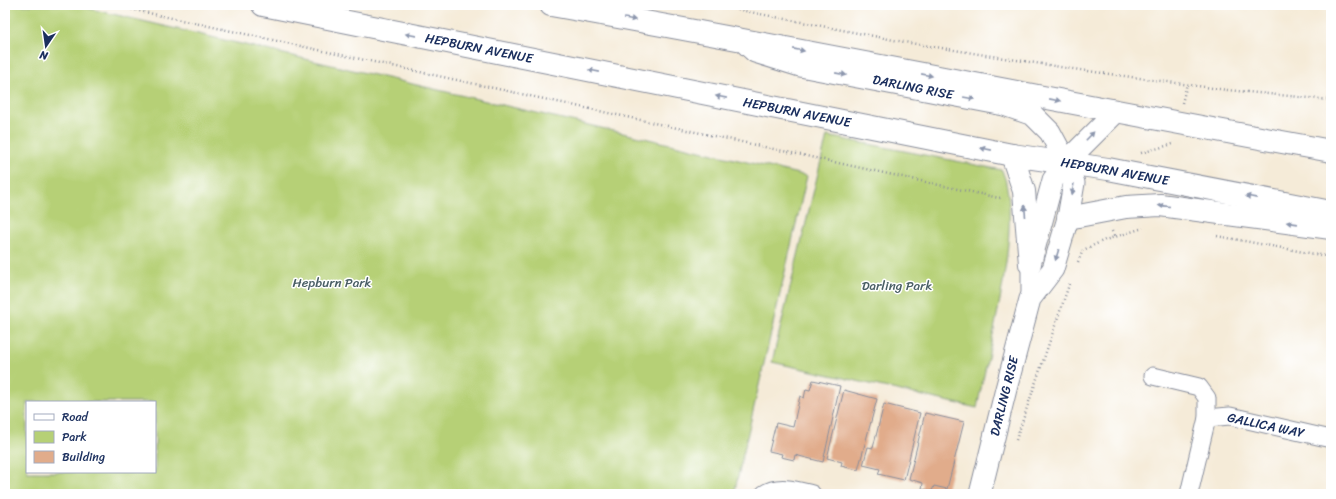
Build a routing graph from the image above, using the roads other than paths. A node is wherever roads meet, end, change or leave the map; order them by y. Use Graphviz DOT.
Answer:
graph roads {
  1 [pos="263,5"];
  2 [pos="550,5"];
  3 [pos="740,38"];
  4 [pos="1116,112"];
  5 [pos="1331,151"];
  6 [pos="1012,155"];
  7 [pos="1066,162"];
  8 [pos="1331,212"];
  9 [pos="1068,218"];
  10 [pos="1331,228"];
  11 [pos="1030,264"];
  12 [pos="1030,299"];
  13 [pos="1153,376"];
  14 [pos="1207,418"];
  15 [pos="1331,439"];
  16 [pos="764,494"];
  17 [pos="812,494"];
  18 [pos="980,494"];
  19 [pos="1189,494"];
  6 -- 1 [label="main road, HEPBURN AVENUE, one-way"];
  2 -- 3 [label="main road, one-way"];
  3 -- 4 [label="main road, one-way"];
  3 -- 7 [label="street, DARLING RISE, one-way"];
  4 -- 5 [label="main road"];
  7 -- 4 [label="street, DARLING RISE, one-way"];
  6 -- 7 [label="main road, HEPBURN AVENUE"];
  11 -- 6 [label="main road, one-way"];
  8 -- 7 [label="main road, HEPBURN AVENUE, one-way"];
  7 -- 9 [label="street, DARLING RISE, one-way"];
  7 -- 11 [label="street, DARLING RISE"];
  10 -- 9 [label="main road, one-way"];
  9 -- 12 [label="street, DARLING RISE, one-way"];
  11 -- 12 [label="street, DARLING RISE"];
  12 -- 18 [label="street, DARLING RISE"];
  13 -- 14 [label="street"];
  14 -- 15 [label="street, GALLICA WAY"];
  14 -- 19 [label="street"];
  16 -- 17 [label="street"];
}
